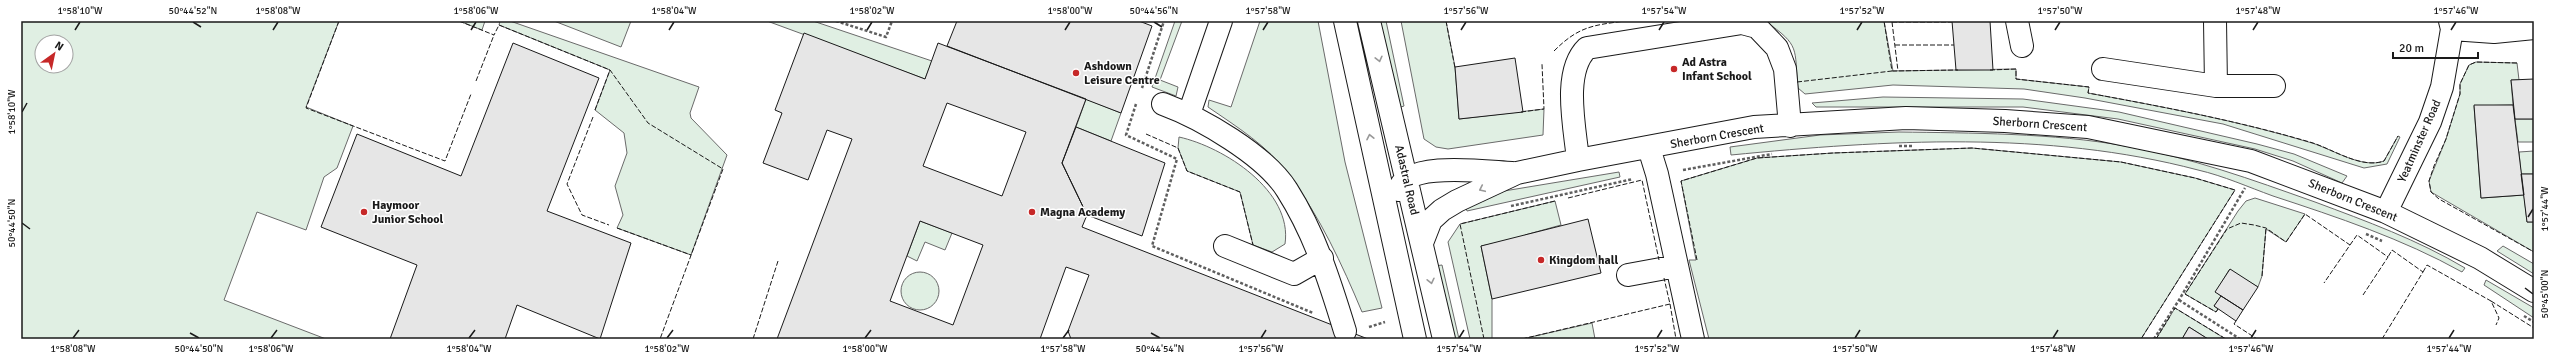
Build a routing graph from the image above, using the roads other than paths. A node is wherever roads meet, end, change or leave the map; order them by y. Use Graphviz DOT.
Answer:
graph roads {
  1 [pos="1221,21"];
  2 [pos="1345,21"];
  3 [pos="1369,21"];
  4 [pos="2017,21"];
  5 [pos="2214,21"];
  6 [pos="1746,23"];
  7 [pos="2451,25"];
  8 [pos="2534,28"];
  9 [pos="2022,46"];
  10 [pos="2103,69"];
  11 [pos="2216,86"];
  12 [pos="2274,86"];
  13 [pos="1163,104"];
  14 [pos="1189,114"];
  15 [pos="1790,126"];
  16 [pos="1648,148"];
  17 [pos="1578,160"];
  18 [pos="1376,168"];
  19 [pos="1517,173"];
  20 [pos="1411,187"];
  21 [pos="1457,201"];
  22 [pos="2386,212"];
  23 [pos="1422,243"];
  24 [pos="1225,246"];
  25 [pos="1322,258"];
  26 [pos="1677,266"];
  27 [pos="1628,275"];
  28 [pos="2534,291"];
  29 [pos="1345,330"];
  30 [pos="1415,339"];
  31 [pos="1429,339"];
  32 [pos="1444,339"];
  33 [pos="1693,339"];
  1 -- 14 [label="street"];
  18 -- 2 [label="street, one-way"];
  3 -- 20 [label="street, Adastral Road, one-way"];
  4 -- 9 [label="street"];
  5 -- 11 [label="street"];
  6 -- 15 [label="street"];
  6 -- 17 [label="street"];
  7 -- 8 [label="street"];
  7 -- 22 [label="street, Yeatminster Road"];
  10 -- 11 [label="street"];
  11 -- 12 [label="street"];
  13 -- 14 [label="street"];
  14 -- 25 [label="street"];
  15 -- 16 [label="street, Sherborn Crescent"];
  15 -- 22 [label="street, Sherborn Crescent"];
  16 -- 17 [label="street, Sherborn Crescent"];
  16 -- 26 [label="street"];
  17 -- 19 [label="street, Sherborn Crescent"];
  18 -- 20 [label="street"];
  18 -- 30 [label="street"];
  19 -- 20 [label="street, Sherborn Crescent"];
  19 -- 21 [label="street, Sherborn Crescent, one-way"];
  20 -- 21 [label="street, Sherborn Crescent"];
  20 -- 23 [label="street, Adastral Road"];
  20 -- 31 [label="street"];
  21 -- 23 [label="street, Sherborn Crescent"];
  22 -- 28 [label="street, Sherborn Crescent"];
  23 -- 32 [label="street, Adastral Road, one-way"];
  24 -- 25 [label="street"];
  25 -- 29 [label="street"];
  26 -- 27 [label="street"];
  26 -- 33 [label="street"];
}
